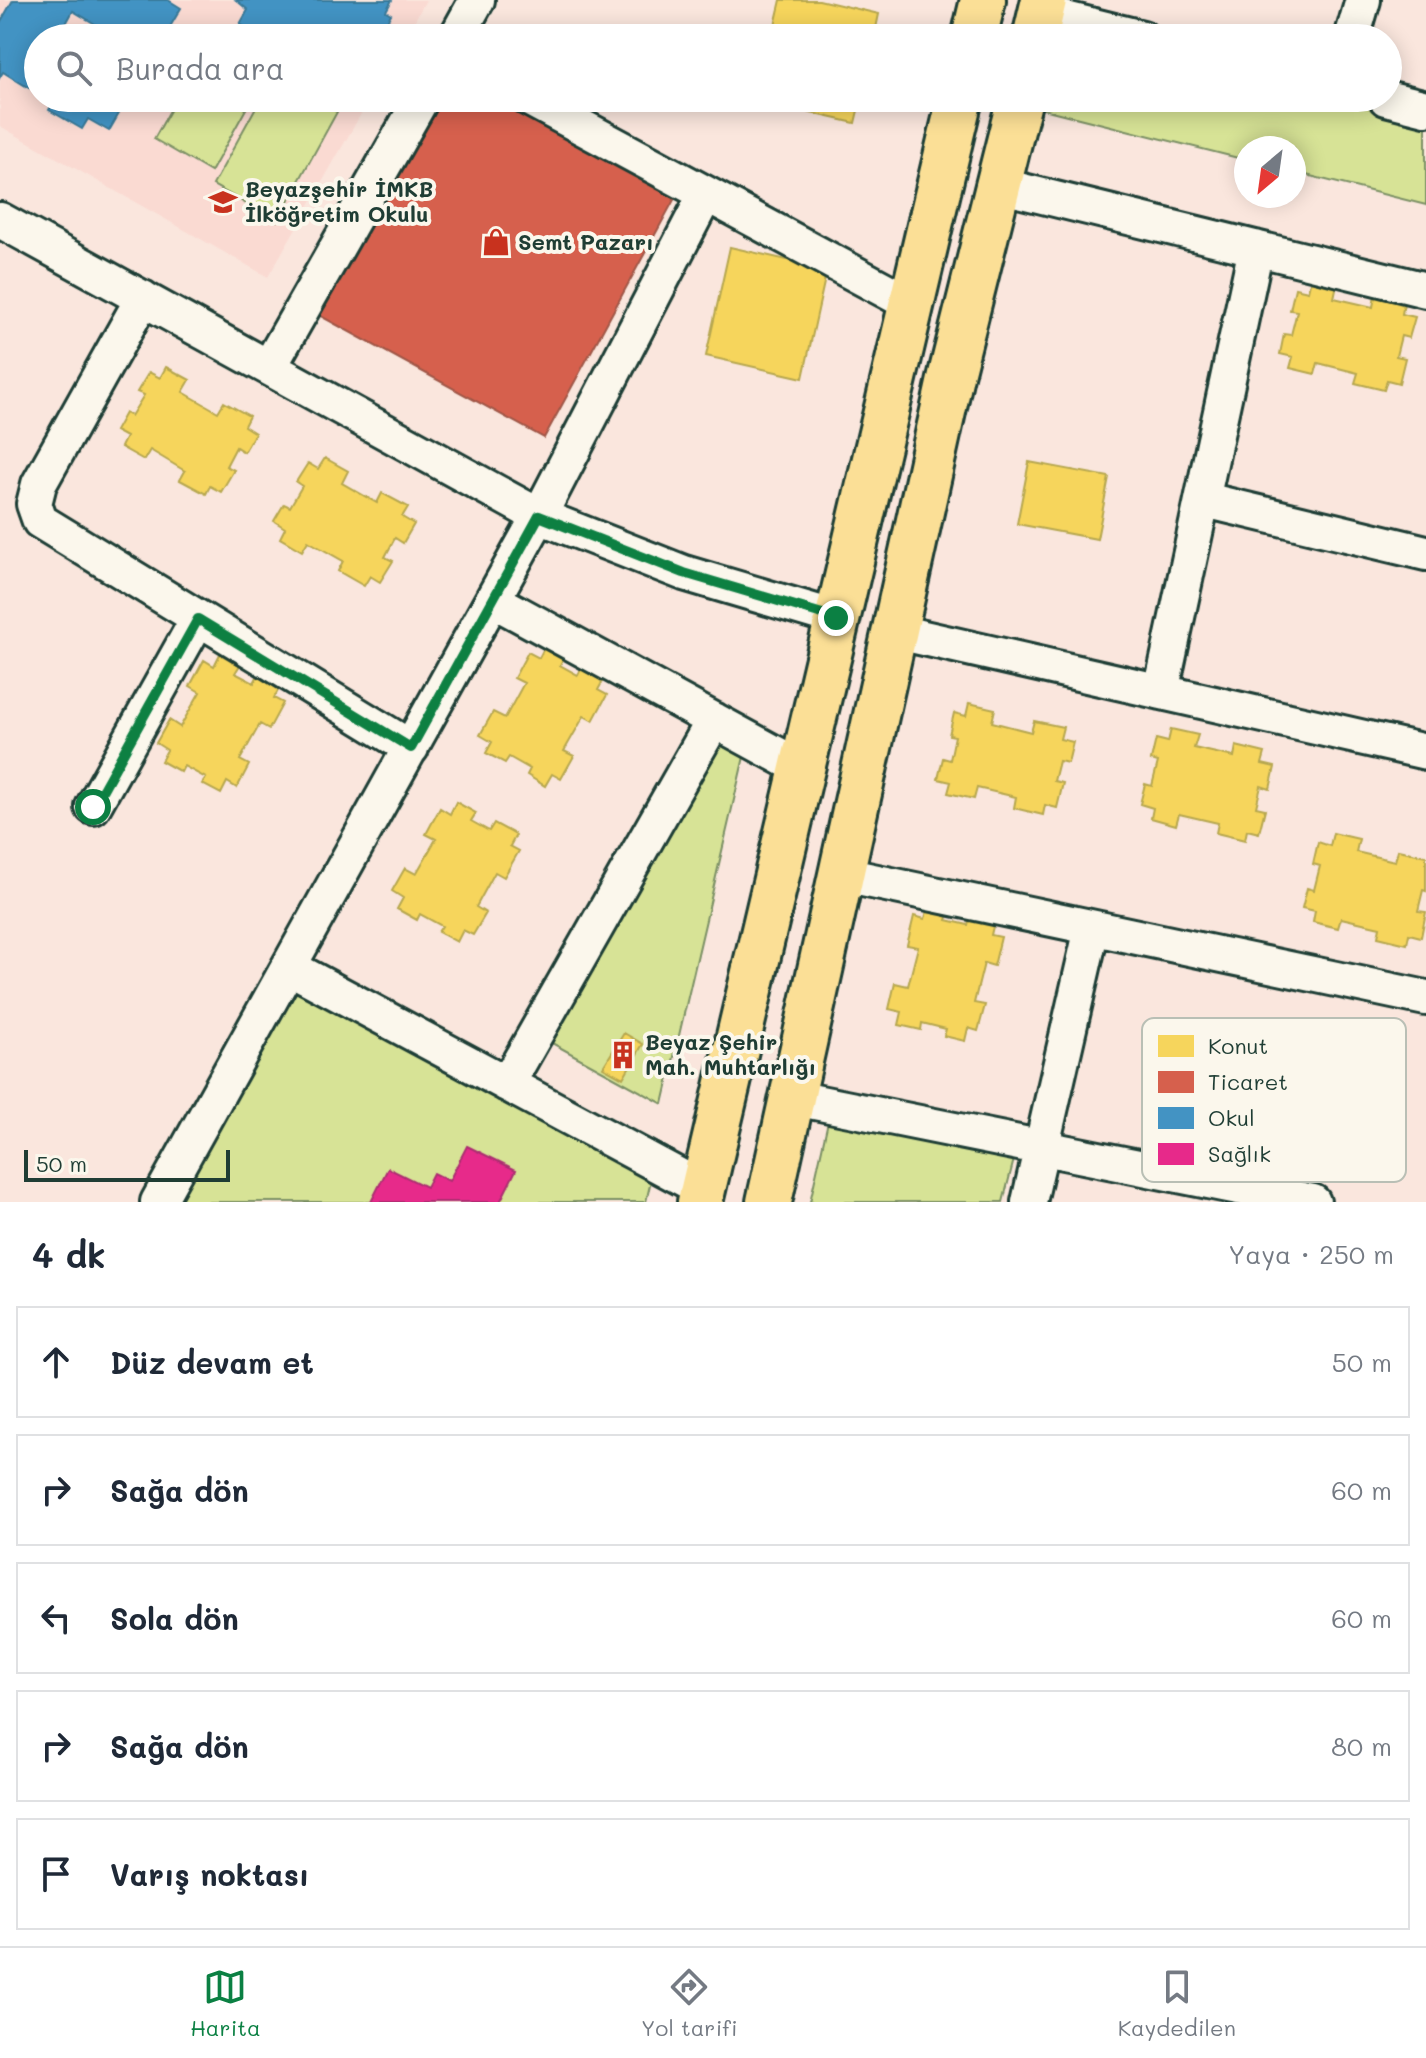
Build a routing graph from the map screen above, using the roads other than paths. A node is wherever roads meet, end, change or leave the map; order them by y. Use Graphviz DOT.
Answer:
graph roads {
  1 [pos="477,0"];
  2 [pos="983,0"];
  3 [pos="1363,0"];
  4 [pos="1040,17"];
  5 [pos="464,24"];
  6 [pos="977,24"];
  7 [pos="1074,24"];
  8 [pos="1356,24"];
  9 [pos="1402,102"];
  10 [pos="1426,108"];
  11 [pos="414,112"];
  12 [pos="554,112"];
  13 [pos="957,112"];
  14 [pos="1016,112"];
  15 [pos="998,185"];
  16 [pos="706,194"];
  17 [pos="0,220"];
  18 [pos="1256,248"];
  19 [pos="1426,290"];
  20 [pos="143,298"];
  21 [pos="911,304"];
  22 [pos="269,367"];
  23 [pos="1205,500"];
  24 [pos="539,516"];
  25 [pos="1426,553"];
  26 [pos="493,600"];
  27 [pos="836,618"];
  28 [pos="198,619"];
  29 [pos="893,631"];
  30 [pos="1161,692"];
  31 [pos="714,720"];
  32 [pos="411,748"];
  33 [pos="1426,752"];
  34 [pos="800,767"];
  35 [pos="93,807"];
  36 [pos="839,874"];
  37 [pos="1092,928"];
  38 [pos="289,967"];
  39 [pos="1426,998"];
  40 [pos="507,1084"];
  41 [pos="790,1097"];
  42 [pos="1042,1148"];
  43 [pos="1142,1168"];
  44 [pos="1213,1182"];
  45 [pos="701,1195"];
  46 [pos="158,1202"];
  47 [pos="769,1202"];
  48 [pos="1029,1202"];
  49 [pos="1313,1202"];
  1 -- 5 [label="street"];
  2 -- 6 [label="highway"];
  3 -- 8 [label="street"];
  4 -- 7 [label="street"];
  9 -- 10 [label="street"];
  11 -- 22 [label="street"];
  12 -- 16 [label="street"];
  13 -- 21 [label="highway"];
  14 -- 15 [label="highway"];
  15 -- 18 [label="street"];
  15 -- 29 [label="highway"];
  16 -- 21 [label="street"];
  16 -- 24 [label="street"];
  17 -- 20 [label="street"];
  18 -- 19 [label="street"];
  18 -- 23 [label="street"];
  20 -- 22 [label="street"];
  20 -- 28 [label="street"];
  21 -- 27 [label="highway"];
  22 -- 24 [label="street"];
  23 -- 25 [label="street"];
  23 -- 30 [label="street"];
  24 -- 26 [label="street"];
  24 -- 27 [label="street"];
  26 -- 31 [label="street"];
  26 -- 32 [label="street"];
  27 -- 34 [label="highway"];
  28 -- 32 [label="street"];
  28 -- 35 [label="street"];
  29 -- 30 [label="street"];
  29 -- 36 [label="highway"];
  30 -- 33 [label="street"];
  31 -- 34 [label="street"];
  31 -- 40 [label="street"];
  32 -- 38 [label="street"];
  34 -- 45 [label="highway"];
  36 -- 37 [label="street"];
  36 -- 41 [label="highway"];
  37 -- 39 [label="street"];
  37 -- 42 [label="street"];
  38 -- 40 [label="street"];
  38 -- 46 [label="street"];
  40 -- 45 [label="street"];
  41 -- 42 [label="street"];
  41 -- 47 [label="highway"];
  42 -- 43 [label="street"];
  42 -- 48 [label="street"];
  44 -- 49 [label="street"];
}
